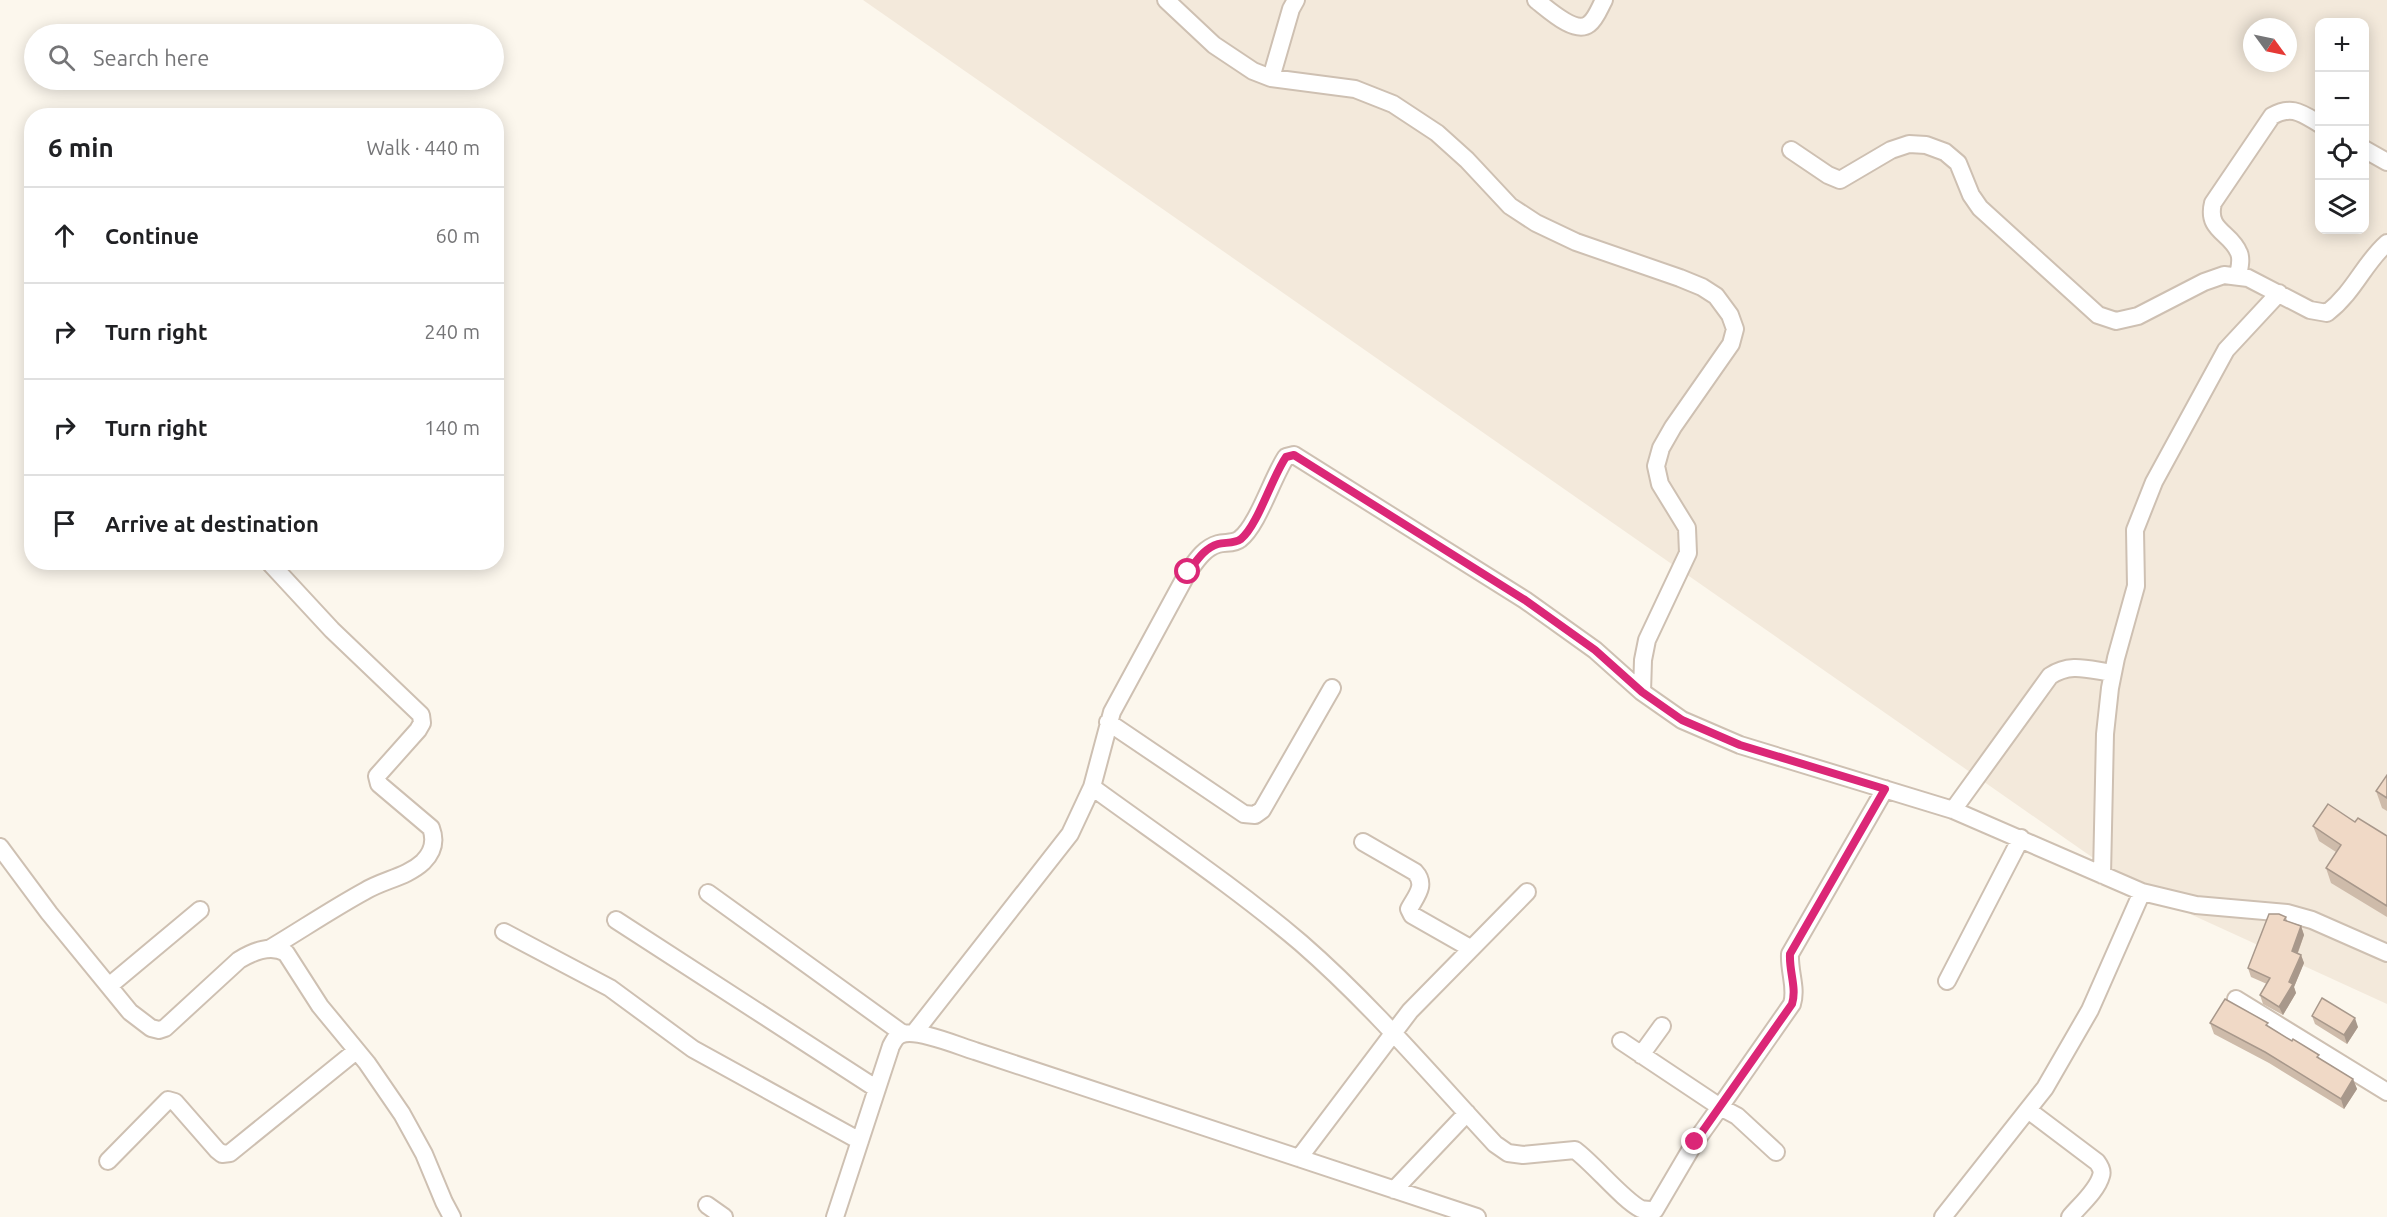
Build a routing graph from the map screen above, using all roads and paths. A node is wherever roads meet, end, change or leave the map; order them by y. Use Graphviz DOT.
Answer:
graph roads {
  1 [pos="1166,0"];
  2 [pos="1296,0"];
  3 [pos="1536,0"];
  4 [pos="1605,0"];
  5 [pos="1271,78"];
  6 [pos="2315,122"];
  7 [pos="1791,150"];
  8 [pos="2369,152"];
  9 [pos="2387,162"];
  10 [pos="2387,243"];
  11 [pos="2238,277"];
  12 [pos="2279,293"];
  13 [pos="276,570"];
  14 [pos="2113,673"];
  15 [pos="1332,688"];
  16 [pos="1642,692"];
  17 [pos="1108,722"];
  18 [pos="1092,787"];
  19 [pos="1885,789"];
  20 [pos="1953,810"];
  21 [pos="2021,838"];
  22 [pos="1363,842"];
  23 [pos="0,847"];
  24 [pos="2102,875"];
  25 [pos="1527,892"];
  26 [pos="2142,892"];
  27 [pos="708,893"];
  28 [pos="200,910"];
  29 [pos="616,920"];
  30 [pos="504,932"];
  31 [pos="1470,948"];
  32 [pos="268,949"];
  33 [pos="2387,953"];
  34 [pos="1947,981"];
  35 [pos="109,986"];
  36 [pos="2236,999"];
  37 [pos="1662,1026"];
  38 [pos="908,1033"];
  39 [pos="1393,1035"];
  40 [pos="1621,1041"];
  41 [pos="356,1051"];
  42 [pos="1641,1055"];
  43 [pos="877,1089"];
  44 [pos="2387,1092"];
  45 [pos="1720,1107"];
  46 [pos="2028,1110"];
  47 [pos="1467,1113"];
  48 [pos="860,1141"];
  49 [pos="1776,1152"];
  50 [pos="1299,1158"];
  51 [pos="108,1161"];
  52 [pos="1394,1190"];
  53 [pos="707,1204"];
  54 [pos="1658,1213"];
  55 [pos="453,1217"];
  56 [pos="724,1217"];
  57 [pos="835,1217"];
  58 [pos="1478,1217"];
  59 [pos="1942,1217"];
  60 [pos="2070,1217"];
  1 -- 5 [label="street"];
  2 -- 5 [label="street"];
  3 -- 4 [label="street"];
  5 -- 16 [label="street"];
  6 -- 11 [label="street"];
  7 -- 11 [label="street"];
  8 -- 9 [label="street"];
  10 -- 12 [label="street"];
  11 -- 12 [label="street"];
  12 -- 14 [label="street"];
  13 -- 32 [label="street"];
  14 -- 20 [label="street"];
  14 -- 24 [label="street"];
  15 -- 17 [label="street"];
  16 -- 17 [label="street"];
  16 -- 19 [label="street"];
  17 -- 18 [label="street"];
  18 -- 38 [label="street"];
  18 -- 39 [label="street"];
  19 -- 20 [label="street"];
  19 -- 45 [label="street"];
  20 -- 21 [label="street"];
  21 -- 24 [label="street"];
  21 -- 34 [label="street"];
  22 -- 31 [label="street"];
  23 -- 35 [label="street"];
  24 -- 26 [label="street"];
  25 -- 31 [label="street"];
  26 -- 33 [label="street"];
  26 -- 46 [label="street"];
  27 -- 38 [label="street"];
  28 -- 35 [label="street"];
  29 -- 43 [label="street"];
  30 -- 48 [label="street"];
  31 -- 39 [label="street"];
  32 -- 35 [label="street"];
  32 -- 41 [label="street"];
  36 -- 44 [label="street"];
  37 -- 42 [label="street"];
  38 -- 43 [label="street"];
  38 -- 50 [label="street"];
  39 -- 47 [label="street"];
  39 -- 50 [label="street"];
  40 -- 42 [label="street"];
  41 -- 51 [label="street"];
  41 -- 55 [label="street"];
  42 -- 45 [label="street"];
  43 -- 48 [label="street"];
  45 -- 49 [label="street"];
  45 -- 54 [label="street"];
  46 -- 59 [label="street"];
  46 -- 60 [label="street"];
  47 -- 52 [label="street"];
  47 -- 54 [label="street"];
  48 -- 57 [label="street"];
  50 -- 52 [label="street"];
  52 -- 58 [label="street"];
  53 -- 56 [label="street"];
}
